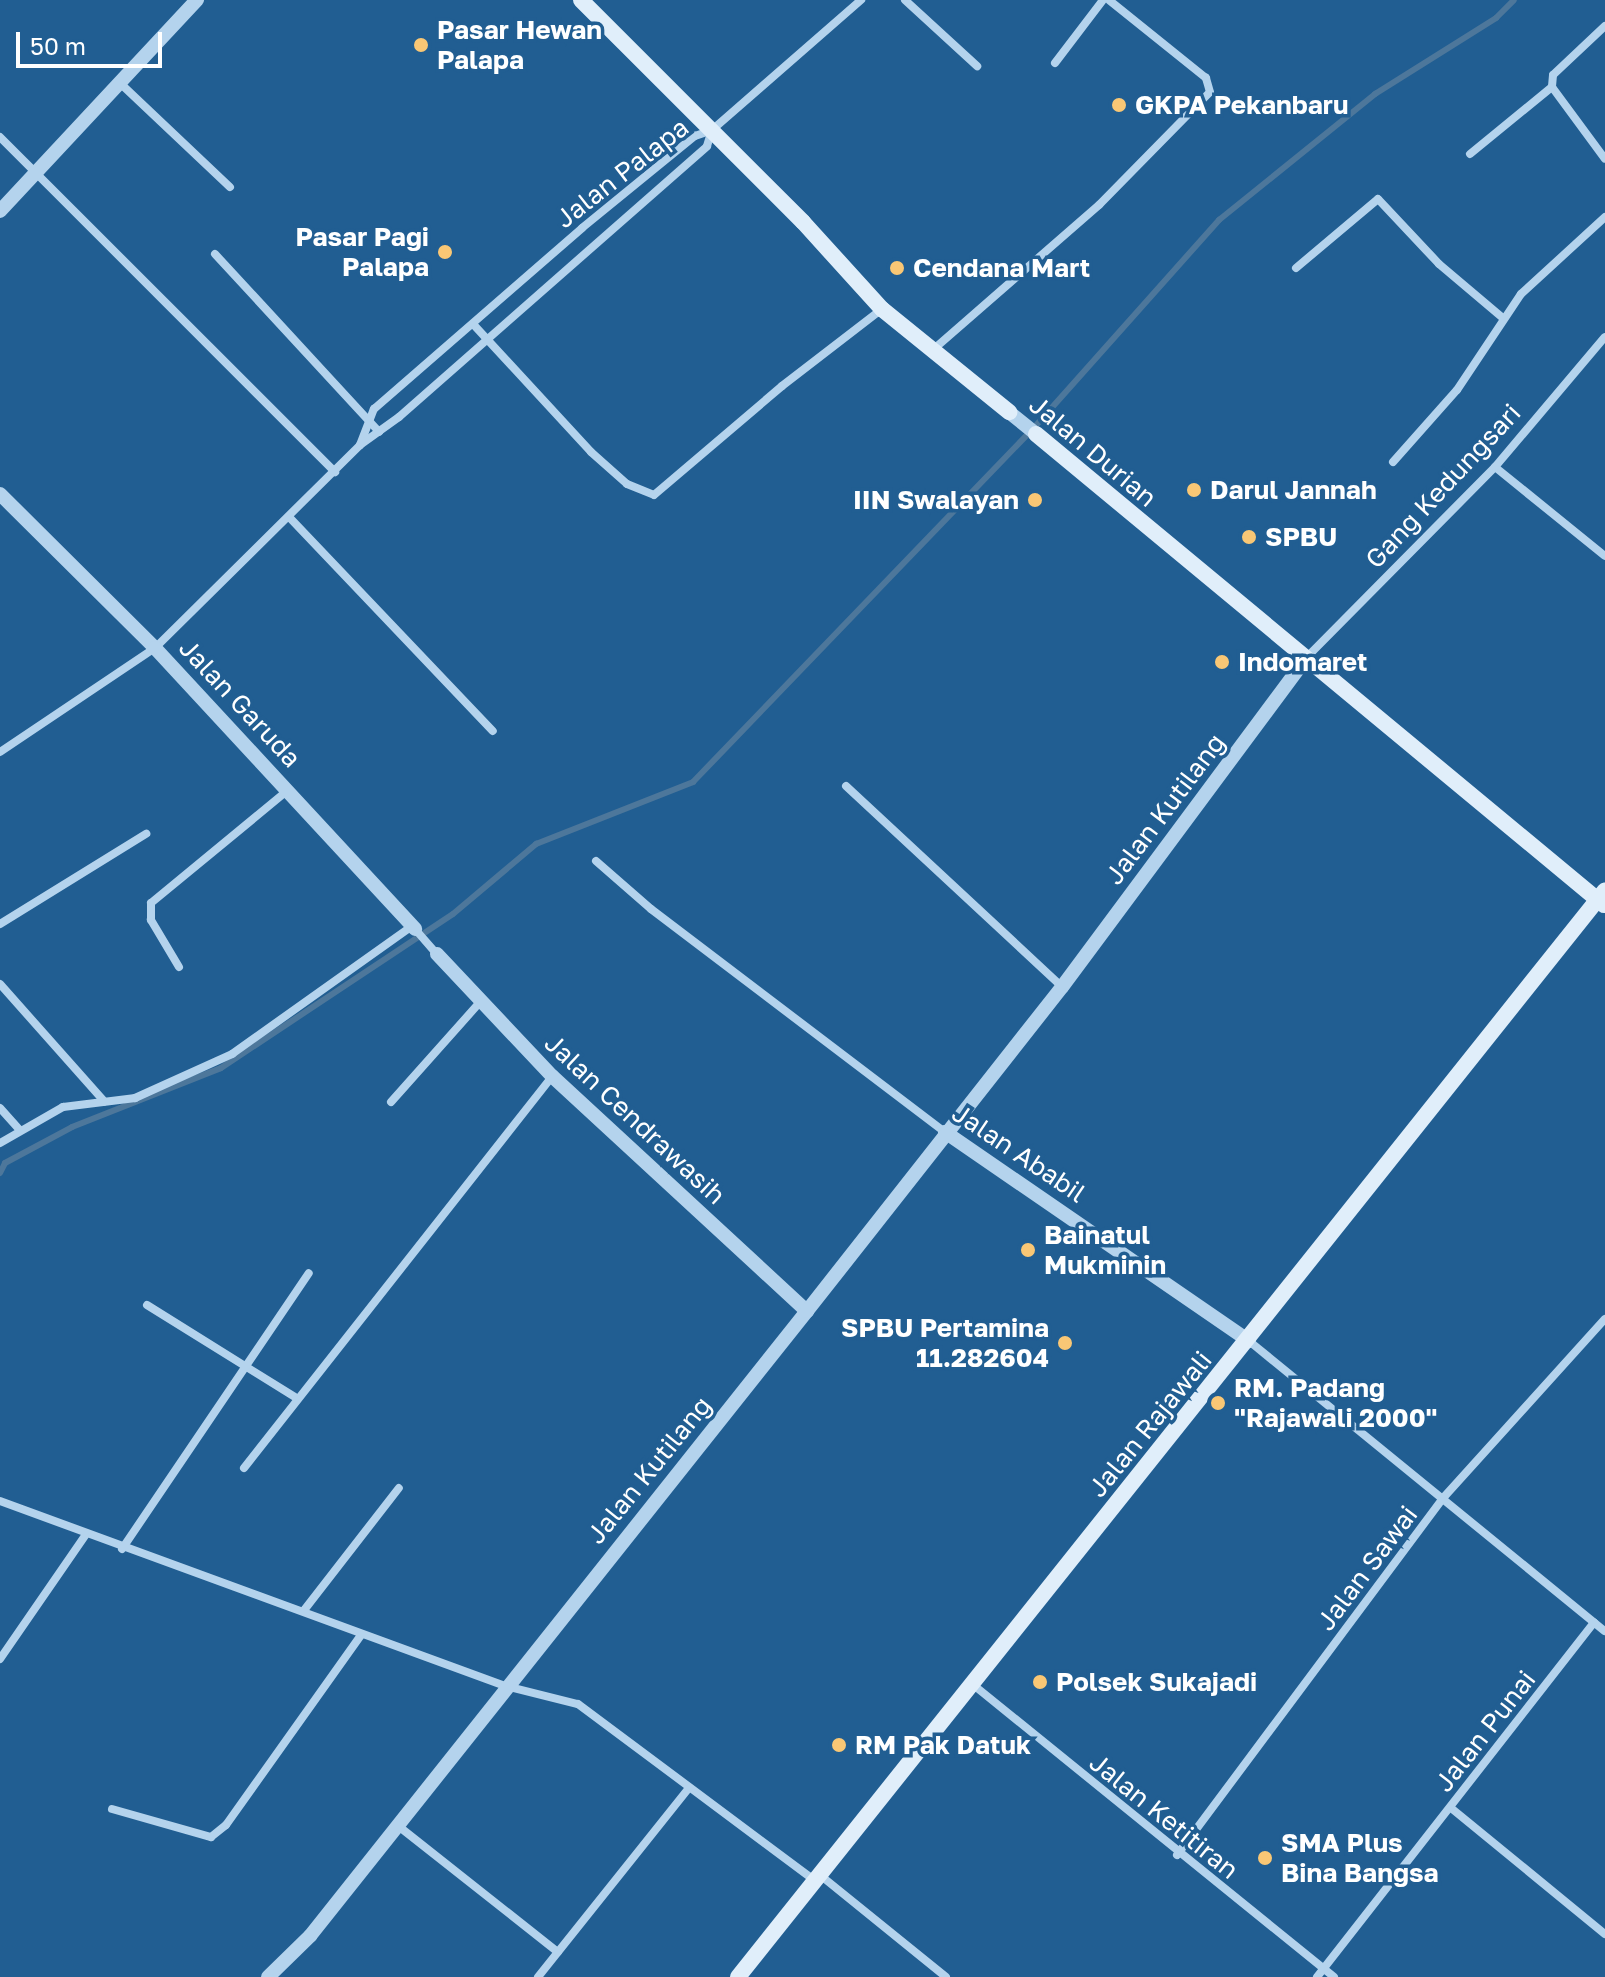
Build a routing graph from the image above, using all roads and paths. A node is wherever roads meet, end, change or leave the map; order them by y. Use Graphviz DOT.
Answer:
graph roads {
  1 [pos="197,0"];
  2 [pos="581,0"];
  3 [pos="861,0"];
  4 [pos="905,0"];
  5 [pos="1103,0"];
  6 [pos="1109,0"];
  7 [pos="1605,26"];
  8 [pos="1055,63"];
  9 [pos="977,66"];
  10 [pos="121,84"];
  11 [pos="1552,87"];
  12 [pos="712,130"];
  13 [pos="0,137"];
  14 [pos="1470,154"];
  15 [pos="1605,159"];
  16 [pos="34,175"];
  17 [pos="230,187"];
  18 [pos="0,211"];
  19 [pos="1605,217"];
  20 [pos="215,254"];
  21 [pos="1296,268"];
  22 [pos="882,309"];
  23 [pos="1503,318"];
  24 [pos="473,324"];
  25 [pos="1605,337"];
  26 [pos="484,339"];
  27 [pos="935,348"];
  28 [pos="1009,412"];
  29 [pos="368,419"];
  30 [pos="379,432"];
  31 [pos="1036,434"];
  32 [pos="360,445"];
  33 [pos="1393,462"];
  34 [pos="1495,467"];
  35 [pos="335,472"];
  36 [pos="0,494"];
  37 [pos="290,518"];
  38 [pos="1605,556"];
  39 [pos="155,648"];
  40 [pos="1306,658"];
  41 [pos="493,731"];
  42 [pos="0,752"];
  43 [pos="846,786"];
  44 [pos="289,789"];
  45 [pos="146,834"];
  46 [pos="596,861"];
  47 [pos="1602,899"];
  48 [pos="0,924"];
  49 [pos="414,927"];
  50 [pos="437,954"];
  51 [pos="179,967"];
  52 [pos="0,984"];
  53 [pos="1062,987"];
  54 [pos="480,1002"];
  55 [pos="552,1076"];
  56 [pos="104,1101"];
  57 [pos="391,1102"];
  58 [pos="0,1108"];
  59 [pos="19,1129"];
  60 [pos="945,1132"];
  61 [pos="0,1143"];
  62 [pos="309,1273"];
  63 [pos="147,1305"];
  64 [pos="807,1311"];
  65 [pos="1605,1319"];
  66 [pos="1249,1341"];
  67 [pos="245,1366"];
  68 [pos="295,1397"];
  69 [pos="244,1468"];
  70 [pos="399,1488"];
  71 [pos="1444,1497"];
  72 [pos="0,1501"];
  73 [pos="85,1536"];
  74 [pos="122,1549"];
  75 [pos="305,1609"];
  76 [pos="1594,1622"];
  77 [pos="1605,1631"];
  78 [pos="361,1635"];
  79 [pos="0,1659"];
  80 [pos="971,1683"];
  81 [pos="505,1686"];
  82 [pos="689,1788"];
  83 [pos="1451,1808"];
  84 [pos="112,1809"];
  85 [pos="396,1825"];
  86 [pos="1177,1855"];
  87 [pos="817,1877"];
  88 [pos="1605,1934"];
  89 [pos="558,1952"];
  90 [pos="1323,1969"];
  91 [pos="268,1977"];
  92 [pos="538,1977"];
  93 [pos="738,1977"];
  94 [pos="946,1977"];
  95 [pos="1317,1977"];
  96 [pos="1334,1977"];
  1 -- 10 [label="street"];
  2 -- 12 [label="main road, Jalan Durian"];
  3 -- 12 [label="street"];
  4 -- 9 [label="street"];
  5 -- 8 [label="street"];
  6 -- 27 [label="street"];
  7 -- 11 [label="street"];
  10 -- 16 [label="street"];
  10 -- 17 [label="street"];
  11 -- 14 [label="street"];
  11 -- 15 [label="street"];
  12 -- 22 [label="main road, Jalan Durian"];
  12 -- 24 [label="street, Jalan Palapa"];
  12 -- 26 [label="street, Jalan Palapa"];
  13 -- 16 [label="street"];
  16 -- 18 [label="street"];
  16 -- 35 [label="street"];
  19 -- 23 [label="street"];
  20 -- 29 [label="street"];
  21 -- 23 [label="street"];
  22 -- 26 [label="street"];
  22 -- 27 [label="main road, Jalan Durian"];
  23 -- 33 [label="street"];
  24 -- 26 [label="street"];
  24 -- 29 [label="street, Jalan Palapa"];
  25 -- 34 [label="street, Gang Kedungsari"];
  26 -- 30 [label="street, Jalan Palapa"];
  27 -- 28 [label="main road, Jalan Durian"];
  28 -- 31 [label="street, Jalan Durian"];
  29 -- 30 [label="street"];
  29 -- 32 [label="street, Jalan Palapa"];
  30 -- 32 [label="street, Jalan Palapa"];
  31 -- 40 [label="main road, Jalan Durian"];
  32 -- 35 [label="street, Jalan Palapa"];
  34 -- 38 [label="street"];
  34 -- 40 [label="street, Gang Kedungsari"];
  35 -- 37 [label="street, Jalan Palapa"];
  36 -- 39 [label="street, Jalan Garuda"];
  37 -- 39 [label="street, Jalan Palapa"];
  37 -- 41 [label="street"];
  39 -- 42 [label="street, Jalan Palapa"];
  39 -- 44 [label="street, Jalan Garuda"];
  40 -- 47 [label="main road, Jalan Durian"];
  40 -- 53 [label="street, Jalan Kutilang"];
  43 -- 53 [label="street"];
  44 -- 49 [label="street, Jalan Garuda"];
  44 -- 51 [label="street"];
  45 -- 48 [label="street"];
  46 -- 60 [label="street, Jalan Ababil"];
  47 -- 66 [label="main road, Jalan Rajawali"];
  49 -- 50 [label="street, Jalan Garuda"];
  49 -- 56 [label="street"];
  50 -- 54 [label="street, Jalan Cendrawasih"];
  52 -- 56 [label="street"];
  53 -- 60 [label="street, Jalan Kutilang"];
  54 -- 55 [label="street, Jalan Cendrawasih"];
  54 -- 57 [label="street"];
  55 -- 64 [label="street, Jalan Cendrawasih"];
  55 -- 68 [label="street"];
  56 -- 59 [label="street"];
  58 -- 59 [label="street"];
  59 -- 61 [label="street"];
  60 -- 64 [label="street, Jalan Kutilang"];
  60 -- 66 [label="street, Jalan Ababil"];
  62 -- 67 [label="street"];
  63 -- 67 [label="street"];
  64 -- 81 [label="street, Jalan Kutilang"];
  65 -- 71 [label="street, Jalan Sawai"];
  66 -- 71 [label="street, Jalan Ababil"];
  66 -- 80 [label="main road, Jalan Rajawali"];
  67 -- 68 [label="street"];
  67 -- 74 [label="street"];
  68 -- 69 [label="street"];
  70 -- 75 [label="street"];
  71 -- 76 [label="street, Jalan Ababil"];
  71 -- 86 [label="street, Jalan Sawai"];
  72 -- 73 [label="street"];
  73 -- 74 [label="street"];
  73 -- 79 [label="street"];
  74 -- 75 [label="street"];
  75 -- 78 [label="street"];
  76 -- 77 [label="street, Jalan Ababil"];
  76 -- 83 [label="street, Jalan Punai"];
  78 -- 81 [label="street"];
  78 -- 84 [label="street"];
  80 -- 86 [label="street, Jalan Ketitiran"];
  80 -- 87 [label="main road, Jalan Rajawali"];
  81 -- 82 [label="street"];
  81 -- 85 [label="street, Jalan Kutilang"];
  82 -- 87 [label="street"];
  82 -- 89 [label="street"];
  83 -- 88 [label="street"];
  83 -- 90 [label="street, Jalan Punai"];
  85 -- 89 [label="street"];
  85 -- 91 [label="street, Jalan Kutilang"];
  86 -- 90 [label="street, Jalan Ketitiran"];
  87 -- 93 [label="main road, Jalan Rajawali"];
  87 -- 94 [label="street"];
  89 -- 92 [label="street"];
  90 -- 95 [label="street, Jalan Punai"];
  90 -- 96 [label="street, Jalan Ketitiran"];
}
